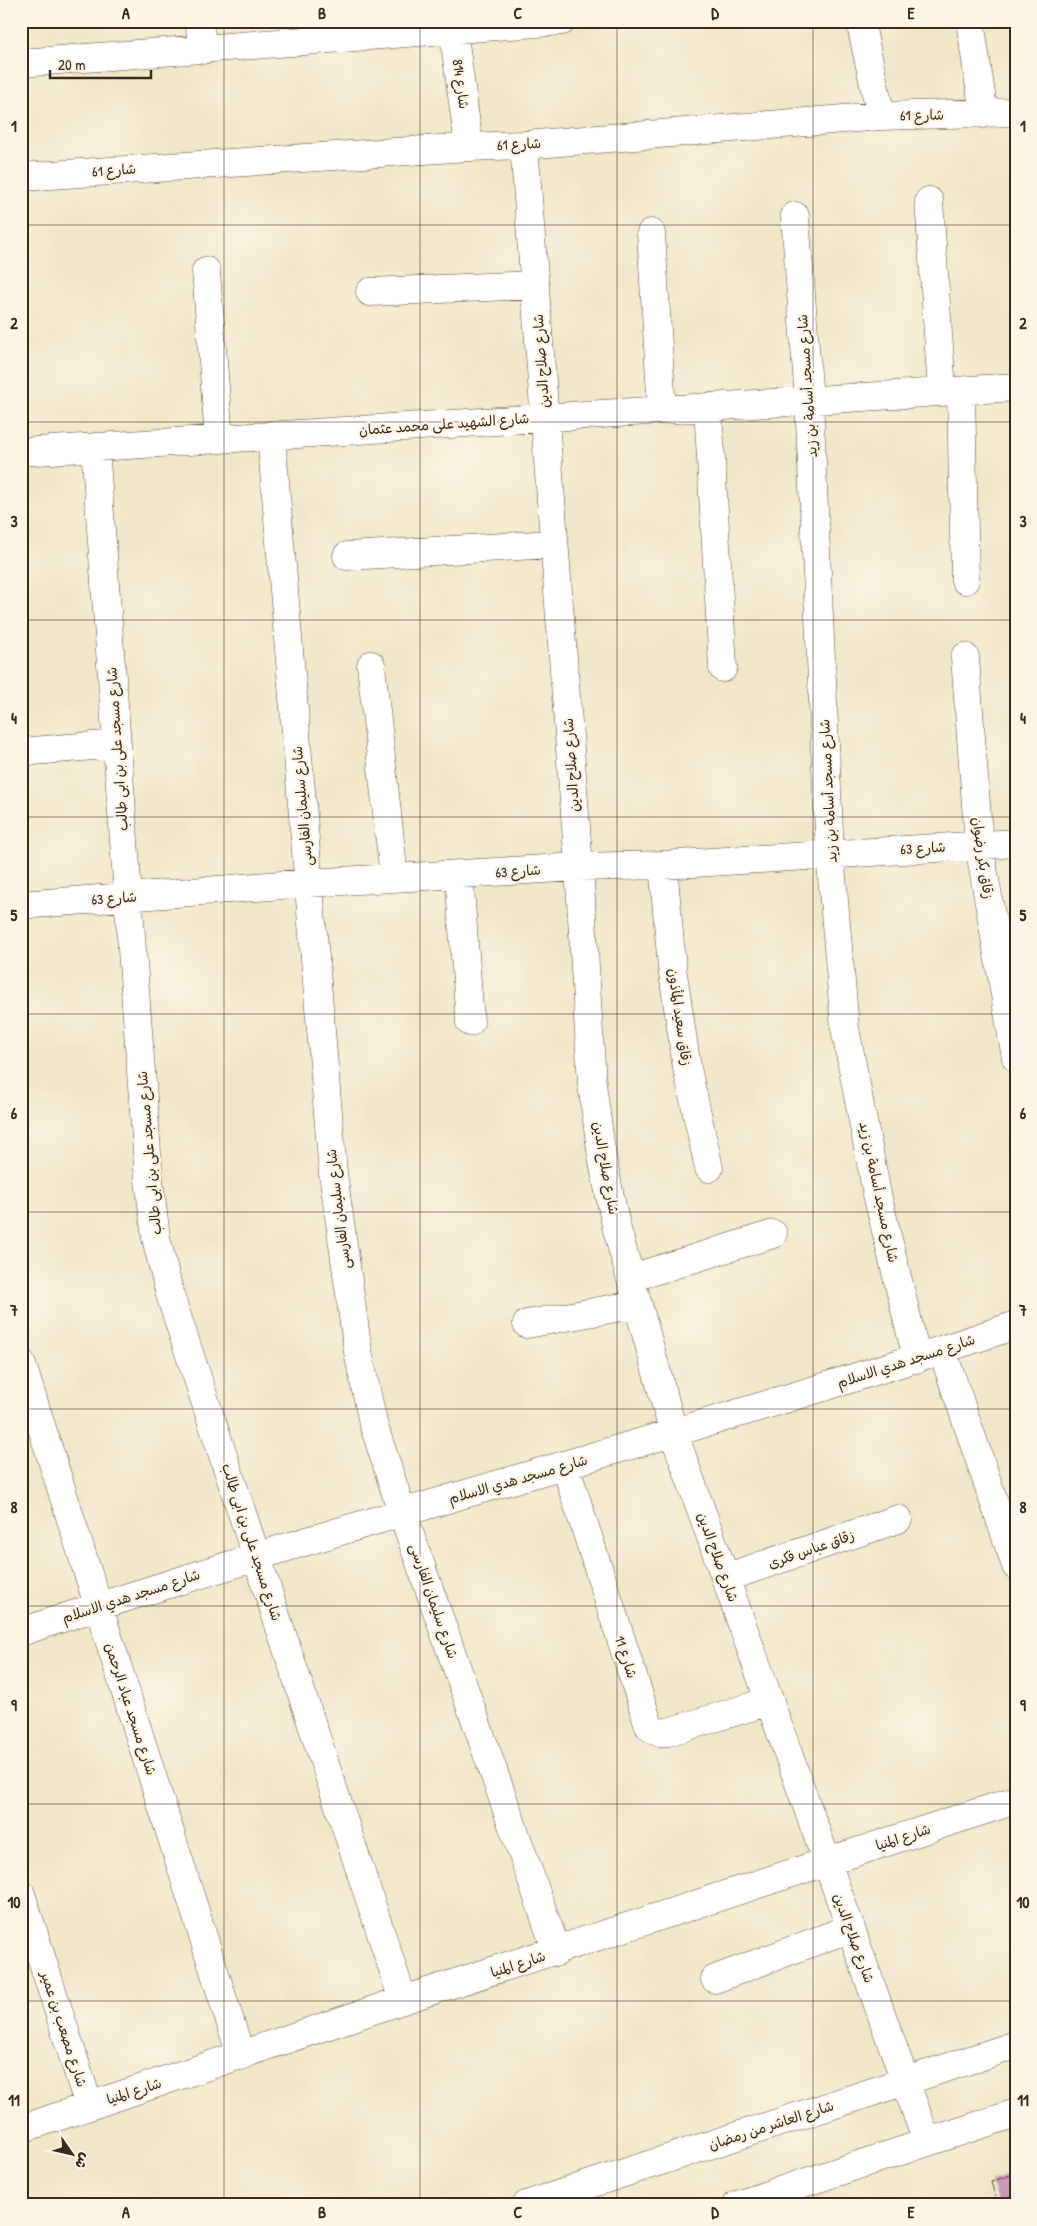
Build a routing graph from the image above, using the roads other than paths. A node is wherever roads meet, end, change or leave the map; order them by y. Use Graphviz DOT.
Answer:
graph roads {
  1 [pos="199,21"];
  2 [pos="562,21"];
  3 [pos="860,21"];
  4 [pos="970,21"];
  5 [pos="453,26"];
  6 [pos="203,50"];
  7 [pos="21,63"];
  8 [pos="1016,112"];
  9 [pos="984,114"];
  10 [pos="881,116"];
  11 [pos="524,145"];
  12 [pos="469,146"];
  13 [pos="21,177"];
  14 [pos="929,201"];
  15 [pos="795,216"];
  16 [pos="651,233"];
  17 [pos="206,271"];
  18 [pos="535,285"];
  19 [pos="370,292"];
  20 [pos="1016,387"];
  21 [pos="952,392"];
  22 [pos="809,400"];
  23 [pos="708,407"];
  24 [pos="662,410"];
  25 [pos="545,418"];
  26 [pos="271,435"];
  27 [pos="219,439"];
  28 [pos="95,448"];
  29 [pos="21,452"];
  30 [pos="554,544"];
  31 [pos="347,556"];
  32 [pos="964,580"];
  33 [pos="965,657"];
  34 [pos="372,665"];
  35 [pos="723,668"];
  36 [pos="116,744"];
  37 [pos="21,752"];
  38 [pos="1016,842"];
  39 [pos="979,845"];
  40 [pos="830,854"];
  41 [pos="663,865"];
  42 [pos="579,868"];
  43 [pos="459,875"];
  44 [pos="394,878"];
  45 [pos="308,883"];
  46 [pos="128,897"];
  47 [pos="21,905"];
  48 [pos="470,1022"];
  49 [pos="1016,1058"];
  50 [pos="709,1168"];
  51 [pos="773,1234"];
  52 [pos="630,1278"];
  53 [pos="638,1304"];
  54 [pos="527,1324"];
  55 [pos="1016,1325"];
  56 [pos="930,1354"];
  57 [pos="21,1362"];
  58 [pos="674,1434"];
  59 [pos="565,1465"];
  60 [pos="402,1512"];
  61 [pos="898,1519"];
  62 [pos="256,1557"];
  63 [pos="1016,1566"];
  64 [pos="725,1578"];
  65 [pos="98,1606"];
  66 [pos="21,1632"];
  67 [pos="770,1701"];
  68 [pos="1016,1800"];
  69 [pos="827,1862"];
  70 [pos="21,1894"];
  71 [pos="851,1928"];
  72 [pos="557,1952"];
  73 [pos="715,1979"];
  74 [pos="403,2000"];
  75 [pos="1016,2045"];
  76 [pos="240,2056"];
  77 [pos="906,2082"];
  78 [pos="89,2106"];
  79 [pos="1016,2113"];
  80 [pos="21,2129"];
  81 [pos="927,2142"];
  82 [pos="526,2205"];
  83 [pos="737,2205"];
  1 -- 6 [label="street"];
  2 -- 5 [label="street"];
  3 -- 10 [label="street"];
  4 -- 9 [label="street"];
  5 -- 6 [label="street"];
  5 -- 12 [label="street, شارع 814"];
  6 -- 7 [label="street"];
  8 -- 9 [label="street, شارع 61"];
  9 -- 10 [label="street, شارع 61"];
  10 -- 11 [label="street, شارع 61"];
  11 -- 12 [label="street, شارع 61"];
  11 -- 18 [label="street, شارع صلاح الدين"];
  12 -- 13 [label="street, شارع 61"];
  14 -- 21 [label="street"];
  15 -- 22 [label="street, شارع مسجد أسامة بن زيد"];
  16 -- 24 [label="street"];
  17 -- 27 [label="street"];
  18 -- 19 [label="street"];
  18 -- 25 [label="street, شارع صلاح الدين"];
  20 -- 21 [label="street, شارع الشهيد على محمد عثمان"];
  21 -- 22 [label="street, شارع الشهيد على محمد عثمان"];
  21 -- 32 [label="street"];
  22 -- 23 [label="street, شارع الشهيد على محمد عثمان"];
  22 -- 40 [label="street, شارع مسجد أسامة بن زيد"];
  23 -- 24 [label="street, شارع الشهيد على محمد عثمان"];
  23 -- 35 [label="street"];
  24 -- 25 [label="street, شارع الشهيد على محمد عثمان"];
  25 -- 26 [label="street, شارع الشهيد على محمد عثمان"];
  25 -- 30 [label="street, شارع صلاح الدين"];
  26 -- 27 [label="street, شارع الشهيد على محمد عثمان"];
  26 -- 45 [label="street, شارع سليمان الفارسى"];
  27 -- 28 [label="street, شارع الشهيد على محمد عثمان"];
  28 -- 29 [label="street, شارع الشهيد على محمد عثمان"];
  28 -- 36 [label="street, شارع مسجد على بن ابى طالب"];
  30 -- 31 [label="street"];
  30 -- 42 [label="street, شارع صلاح الدين"];
  33 -- 39 [label="street, زقاق بكر رضوان"];
  34 -- 44 [label="street"];
  36 -- 37 [label="street"];
  36 -- 46 [label="street, شارع مسجد على بن ابى طالب"];
  38 -- 39 [label="street, شارع 63"];
  39 -- 40 [label="street, شارع 63"];
  39 -- 49 [label="street, زقاق بكر رضوان"];
  40 -- 41 [label="street, شارع 63"];
  40 -- 56 [label="street, شارع مسجد أسامة بن زيد"];
  41 -- 42 [label="street, شارع 63"];
  41 -- 50 [label="street, زقاق سعيد المأذون"];
  42 -- 43 [label="street, شارع 63"];
  42 -- 52 [label="street, شارع صلاح الدين"];
  43 -- 44 [label="street, شارع 63"];
  43 -- 48 [label="street"];
  44 -- 45 [label="street, شارع 63"];
  45 -- 46 [label="street, شارع 63"];
  45 -- 60 [label="street, شارع سليمان الفارسى"];
  46 -- 47 [label="street, شارع 63"];
  46 -- 62 [label="street, شارع مسجد على بن ابى طالب"];
  51 -- 52 [label="street"];
  52 -- 53 [label="street, شارع صلاح الدين"];
  53 -- 54 [label="street"];
  53 -- 58 [label="street, شارع صلاح الدين"];
  55 -- 56 [label="street, شارع مسجد هدي الاسلام"];
  56 -- 58 [label="street, شارع مسجد هدي الاسلام"];
  56 -- 63 [label="street, شارع مسجد أسامة بن زيد"];
  57 -- 65 [label="street, شارع مسجد عباد الرحمن"];
  58 -- 59 [label="street, شارع مسجد هدي الاسلام"];
  58 -- 64 [label="street, شارع صلاح الدين"];
  59 -- 60 [label="street, شارع مسجد هدي الاسلام"];
  59 -- 67 [label="street, شارع 11"];
  60 -- 62 [label="street, شارع مسجد هدي الاسلام"];
  60 -- 72 [label="street, شارع سليمان الفارسى"];
  61 -- 64 [label="street, زقاق عباس فكرى"];
  62 -- 65 [label="street, شارع مسجد هدي الاسلام"];
  62 -- 74 [label="street, شارع مسجد على بن ابى طالب"];
  64 -- 67 [label="street, شارع صلاح الدين"];
  65 -- 66 [label="street, شارع مسجد هدي الاسلام"];
  65 -- 76 [label="street, شارع مسجد عباد الرحمن"];
  67 -- 69 [label="street, شارع صلاح الدين"];
  68 -- 69 [label="street, شارع المنيا"];
  69 -- 71 [label="street, شارع صلاح الدين"];
  69 -- 72 [label="street, شارع المنيا"];
  70 -- 78 [label="street, شارع مصعب بن عمير"];
  71 -- 73 [label="street"];
  71 -- 77 [label="street, شارع صلاح الدين"];
  72 -- 74 [label="street, شارع المنيا"];
  74 -- 76 [label="street, شارع المنيا"];
  75 -- 77 [label="street, شارع العاشر من رمضان"];
  76 -- 78 [label="street, شارع المنيا"];
  77 -- 81 [label="street, شارع صلاح الدين"];
  77 -- 82 [label="street, شارع العاشر من رمضان"];
  78 -- 80 [label="street, شارع المنيا"];
  79 -- 81 [label="street"];
  81 -- 83 [label="street"];
}
